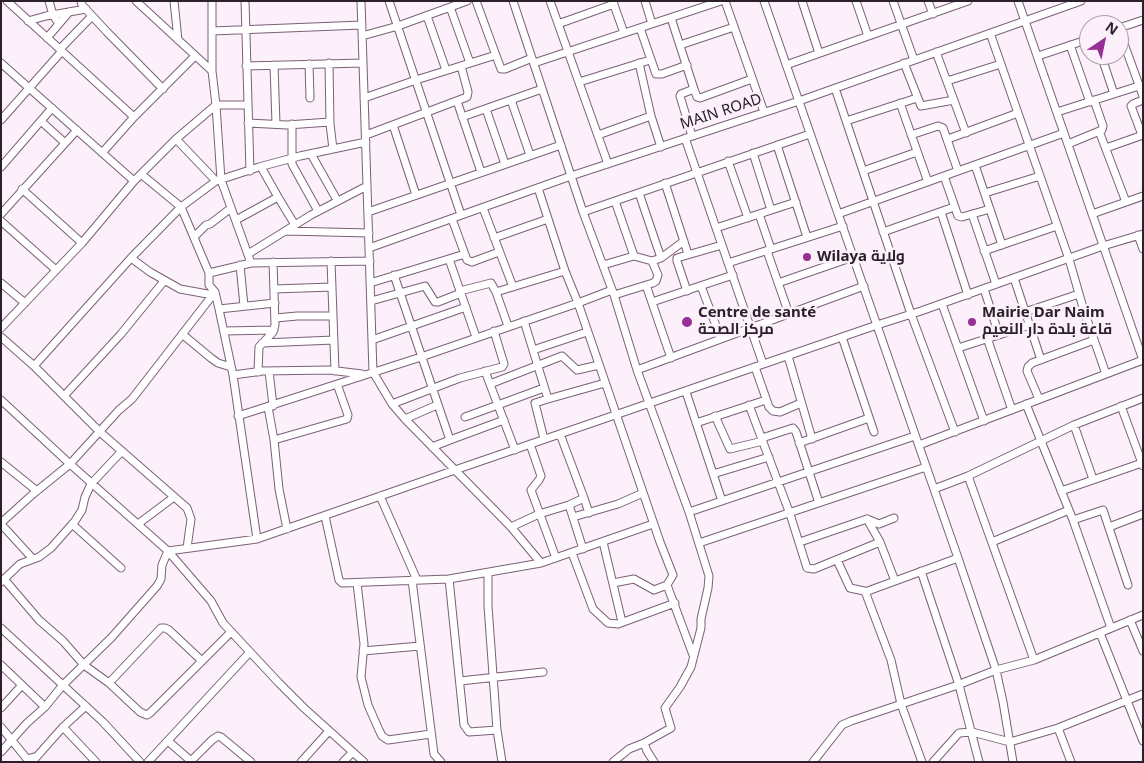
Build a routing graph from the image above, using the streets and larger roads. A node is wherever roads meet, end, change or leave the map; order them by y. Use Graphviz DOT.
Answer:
graph roads {
  1 [pos="8,1"];
  2 [pos="50,1"];
  3 [pos="80,1"];
  4 [pos="136,1"];
  5 [pos="174,1"];
  6 [pos="212,1"];
  7 [pos="245,1"];
  8 [pos="361,1"];
  9 [pos="389,1"];
  10 [pos="467,1"];
  11 [pos="476,1"];
  12 [pos="513,1"];
  13 [pos="550,1"];
  14 [pos="645,1"];
  15 [pos="723,1"];
  16 [pos="764,1"];
  17 [pos="802,1"];
  18 [pos="856,1"];
  19 [pos="894,1"];
  20 [pos="928,1"];
  21 [pos="968,1"];
  22 [pos="1018,1"];
  23 [pos="1081,1"];
  24 [pos="613,3"];
  25 [pos="955,4"];
  26 [pos="450,7"];
  27 [pos="86,9"];
  28 [pos="69,12"];
  29 [pos="933,14"];
  30 [pos="52,15"];
  31 [pos="92,16"];
  32 [pos="426,16"];
  33 [pos="671,18"];
  34 [pos="1025,20"];
  35 [pos="1143,20"];
  36 [pos="28,21"];
  37 [pos="59,24"];
  38 [pos="558,24"];
  39 [pos="652,24"];
  40 [pos="902,24"];
  41 [pos="1129,25"];
  42 [pos="362,26"];
  43 [pos="398,26"];
  44 [pos="734,27"];
  45 [pos="640,28"];
  46 [pos="212,31"];
  47 [pos="246,31"];
  48 [pos="624,33"];
  49 [pos="990,33"];
  50 [pos="362,36"];
  51 [pos="868,36"];
  52 [pos="47,38"];
  53 [pos="178,40"];
  54 [pos="1079,42"];
  55 [pos="680,45"];
  56 [pos="1070,45"];
  57 [pos="61,50"];
  58 [pos="568,51"];
  59 [pos="936,52"];
  60 [pos="819,53"];
  61 [pos="496,54"];
  62 [pos="196,56"];
  63 [pos="1038,56"];
  64 [pos="1129,58"];
  65 [pos="650,60"];
  66 [pos="914,60"];
  67 [pos="533,61"];
  68 [pos="329,63"];
  69 [pos="363,63"];
  70 [pos="470,63"];
  71 [pos="639,63"];
  72 [pos="904,63"];
  73 [pos="309,64"];
  74 [pos="1001,64"];
  75 [pos="4,65"];
  76 [pos="274,65"];
  77 [pos="687,65"];
  78 [pos="786,65"];
  79 [pos="1104,65"];
  80 [pos="246,66"];
  81 [pos="461,66"];
  82 [pos="446,70"];
  83 [pos="212,71"];
  84 [pos="1,74"];
  85 [pos="752,79"];
  86 [pos="416,80"];
  87 [pos="947,81"];
  88 [pos="579,82"];
  89 [pos="1139,86"];
  90 [pos="29,88"];
  91 [pos="542,88"];
  92 [pos="834,88"];
  93 [pos="163,89"];
  94 [pos="694,89"];
  95 [pos="1114,94"];
  96 [pos="1143,96"];
  97 [pos="310,98"];
  98 [pos="364,98"];
  99 [pos="917,98"];
  100 [pos="511,100"];
  101 [pos="954,100"];
  102 [pos="1143,100"];
  103 [pos="457,101"];
  104 [pos="799,101"];
  105 [pos="1092,101"];
  106 [pos="900,103"];
  107 [pos="216,105"];
  108 [pos="247,105"];
  109 [pos="52,108"];
  110 [pos="486,109"];
  111 [pos="426,112"];
  112 [pos="764,112"];
  113 [pos="1057,112"];
  114 [pos="1018,113"];
  115 [pos="651,116"];
  116 [pos="134,117"];
  117 [pos="462,117"];
  118 [pos="1,120"];
  119 [pos="41,121"];
  120 [pos="846,121"];
  121 [pos="330,122"];
  122 [pos="248,124"];
  123 [pos="276,124"];
  124 [pos="292,124"];
  125 [pos="393,125"];
  126 [pos="77,130"];
  127 [pos="1100,132"];
  128 [pos="966,133"];
  129 [pos="1064,133"];
  130 [pos="810,134"];
  131 [pos="598,135"];
  132 [pos="911,135"];
  133 [pos="1142,135"];
  134 [pos="689,137"];
  135 [pos="176,139"];
  136 [pos="366,139"];
  137 [pos="948,139"];
  138 [pos="65,143"];
  139 [pos="1068,144"];
  140 [pos="561,145"];
  141 [pos="777,145"];
  142 [pos="661,146"];
  143 [pos="1029,146"];
  144 [pos="1106,148"];
  145 [pos="333,149"];
  146 [pos="917,152"];
  147 [pos="102,153"];
  148 [pos="753,153"];
  149 [pos="311,154"];
  150 [pos="530,156"];
  151 [pos="292,158"];
  152 [pos="728,161"];
  153 [pos="505,164"];
  154 [pos="608,164"];
  155 [pos="975,165"];
  156 [pos="1,167"];
  157 [pos="261,167"];
  158 [pos="863,170"];
  159 [pos="250,171"];
  160 [pos="958,171"];
  161 [pos="481,172"];
  162 [pos="697,172"];
  163 [pos="141,174"];
  164 [pos="571,176"];
  165 [pos="944,176"];
  166 [pos="1040,176"];
  167 [pos="219,180"];
  168 [pos="134,181"];
  169 [pos="928,182"];
  170 [pos="450,183"];
  171 [pos="664,183"];
  172 [pos="367,186"];
  173 [pos="538,188"];
  174 [pos="22,189"];
  175 [pos="639,193"];
  176 [pos="985,193"];
  177 [pos="416,195"];
  178 [pos="1143,196"];
  179 [pos="278,197"];
  180 [pos="337,200"];
  181 [pos="615,201"];
  182 [pos="796,202"];
  183 [pos="873,202"];
  184 [pos="1126,202"];
  185 [pos="181,207"];
  186 [pos="954,207"];
  187 [pos="231,208"];
  188 [pos="483,208"];
  189 [pos="990,209"];
  190 [pos="318,210"];
  191 [pos="771,210"];
  192 [pos="368,212"];
  193 [pos="583,212"];
  194 [pos="941,212"];
  195 [pos="1,214"];
  196 [pos="760,214"];
  197 [pos="838,214"];
  198 [pos="972,214"];
  199 [pos="1092,214"];
  200 [pos="461,215"];
  201 [pos="748,218"];
  202 [pos="452,219"];
  203 [pos="548,219"];
  204 [pos="236,220"];
  205 [pos="1,221"];
  206 [pos="295,225"];
  207 [pos="842,226"];
  208 [pos="1057,226"];
  209 [pos="716,228"];
  210 [pos="286,231"];
  211 [pos="883,232"];
  212 [pos="369,233"];
  213 [pos="1140,234"];
  214 [pos="194,237"];
  215 [pos="807,237"];
  216 [pos="494,238"];
  217 [pos="684,241"];
  218 [pos="82,243"];
  219 [pos="722,245"];
  220 [pos="1002,245"];
  221 [pos="1103,246"];
  222 [pos="369,248"];
  223 [pos="1143,249"];
  224 [pos="769,250"];
  225 [pos="984,251"];
  226 [pos="499,252"];
  227 [pos="248,254"];
  228 [pos="465,254"];
  229 [pos="688,254"];
  230 [pos="634,256"];
  231 [pos="853,257"];
  232 [pos="131,258"];
  233 [pos="661,258"];
  234 [pos="449,259"];
  235 [pos="1069,259"];
  236 [pos="332,261"];
  237 [pos="370,261"];
  238 [pos="652,261"];
  239 [pos="273,262"];
  240 [pos="251,263"];
  241 [pos="728,263"];
  242 [pos="240,265"];
  243 [pos="603,265"];
  244 [pos="56,270"];
  245 [pos="564,271"];
  246 [pos="209,273"];
  247 [pos="394,275"];
  248 [pos="733,275"];
  249 [pos="1014,278"];
  250 [pos="164,281"];
  251 [pos="1,283"];
  252 [pos="370,283"];
  253 [pos="778,283"];
  254 [pos="996,284"];
  255 [pos="646,285"];
  256 [pos="702,286"];
  257 [pos="864,286"];
  258 [pos="512,287"];
  259 [pos="332,288"];
  260 [pos="274,289"];
  261 [pos="984,289"];
  262 [pos="461,292"];
  263 [pos="496,292"];
  264 [pos="687,292"];
  265 [pos="613,293"];
  266 [pos="214,294"];
  267 [pos="399,294"];
  268 [pos="1079,294"];
  269 [pos="968,295"];
  270 [pos="371,301"];
  271 [pos="652,302"];
  272 [pos="24,303"];
  273 [pos="275,303"];
  274 [pos="578,303"];
  275 [pos="942,304"];
  276 [pos="244,306"];
  277 [pos="466,307"];
  278 [pos="220,308"];
  279 [pos="1025,312"];
  280 [pos="788,314"];
  281 [pos="911,314"];
  282 [pos="333,316"];
  283 [pos="276,318"];
  284 [pos="524,320"];
  285 [pos="877,325"];
  286 [pos="1030,325"];
  287 [pos="508,326"];
  288 [pos="410,327"];
  289 [pos="1,328"];
  290 [pos="751,328"];
  291 [pos="274,330"];
  292 [pos="224,331"];
  293 [pos="494,331"];
  294 [pos="587,332"];
  295 [pos="182,334"];
  296 [pos="999,335"];
  297 [pos="1,337"];
  298 [pos="476,337"];
  299 [pos="842,337"];
  300 [pos="987,338"];
  301 [pos="721,339"];
  302 [pos="334,340"];
  303 [pos="372,340"];
  304 [pos="1094,340"];
  305 [pos="262,343"];
  306 [pos="958,348"];
  307 [pos="533,350"];
  308 [pos="421,356"];
  309 [pos="788,356"];
  310 [pos="671,358"];
  311 [pos="1042,360"];
  312 [pos="1143,360"];
  313 [pos="763,364"];
  314 [pos="599,365"];
  315 [pos="34,366"];
  316 [pos="538,366"];
  317 [pos="755,367"];
  318 [pos="637,370"];
  319 [pos="232,371"];
  320 [pos="269,371"];
  321 [pos="335,371"];
  322 [pos="485,371"];
  323 [pos="258,372"];
  324 [pos="369,373"];
  325 [pos="1106,374"];
  326 [pos="605,383"];
  327 [pos="337,384"];
  328 [pos="490,384"];
  329 [pos="544,388"];
  330 [pos="432,389"];
  331 [pos="686,392"];
  332 [pos="64,396"];
  333 [pos="1143,398"];
  334 [pos="548,399"];
  335 [pos="1039,399"];
  336 [pos="1,400"];
  337 [pos="766,400"];
  338 [pos="801,403"];
  339 [pos="392,404"];
  340 [pos="649,404"];
  341 [pos="1026,404"];
  342 [pos="437,405"];
  343 [pos="498,405"];
  344 [pos="749,405"];
  345 [pos="270,406"];
  346 [pos="1121,406"];
  347 [pos="1012,410"];
  348 [pos="616,415"];
  349 [pos="238,416"];
  350 [pos="715,416"];
  351 [pos="465,417"];
  352 [pos="869,418"];
  353 [pos="405,420"];
  354 [pos="504,420"];
  355 [pos="984,421"];
  356 [pos="696,423"];
  357 [pos="1074,425"];
  358 [pos="100,432"];
  359 [pos="874,432"];
  360 [pos="955,432"];
  361 [pos="560,434"];
  362 [pos="915,436"];
  363 [pos="544,439"];
  364 [pos="812,439"];
  365 [pos="274,440"];
  366 [pos="450,440"];
  367 [pos="763,440"];
  368 [pos="1042,442"];
  369 [pos="800,443"];
  370 [pos="530,444"];
  371 [pos="919,445"];
  372 [pos="432,447"];
  373 [pos="515,450"];
  374 [pos="122,451"];
  375 [pos="769,457"];
  376 [pos="1,462"];
  377 [pos="70,464"];
  378 [pos="1142,464"];
  379 [pos="926,467"];
  380 [pos="455,470"];
  381 [pos="808,472"];
  382 [pos="713,474"];
  383 [pos="968,476"];
  384 [pos="1093,479"];
  385 [pos="778,482"];
  386 [pos="91,484"];
  387 [pos="934,489"];
  388 [pos="37,491"];
  389 [pos="1061,491"];
  390 [pos="643,493"];
  391 [pos="380,496"];
  392 [pos="174,497"];
  393 [pos="584,498"];
  394 [pos="722,501"];
  395 [pos="819,503"];
  396 [pos="569,505"];
  397 [pos="1068,510"];
  398 [pos="689,512"];
  399 [pos="589,513"];
  400 [pos="539,514"];
  401 [pos="790,514"];
  402 [pos="1143,514"];
  403 [pos="325,516"];
  404 [pos="573,517"];
  405 [pos="894,518"];
  406 [pos="867,519"];
  407 [pos="1073,520"];
  408 [pos="1,524"];
  409 [pos="72,524"];
  410 [pos="138,524"];
  411 [pos="654,524"];
  412 [pos="511,527"];
  413 [pos="1109,527"];
  414 [pos="287,529"];
  415 [pos="257,539"];
  416 [pos="603,542"];
  417 [pos="800,542"];
  418 [pos="880,542"];
  419 [pos="992,542"];
  420 [pos="699,543"];
  421 [pos="188,548"];
  422 [pos="583,549"];
  423 [pos="168,551"];
  424 [pos="572,553"];
  425 [pos="556,558"];
  426 [pos="958,558"];
  427 [pos="33,559"];
  428 [pos="837,560"];
  429 [pos="541,562"];
  430 [pos="121,568"];
  431 [pos="921,571"];
  432 [pos="488,573"];
  433 [pos="449,579"];
  434 [pos="414,580"];
  435 [pos="3,581"];
  436 [pos="895,581"];
  437 [pos="357,583"];
  438 [pos="613,583"];
  439 [pos="667,584"];
  440 [pos="1128,585"];
  441 [pos="865,592"];
  442 [pos="675,603"];
  443 [pos="1143,615"];
  444 [pos="1130,620"];
  445 [pos="622,622"];
  446 [pos="1,628"];
  447 [pos="1111,628"];
  448 [pos="231,632"];
  449 [pos="1100,633"];
  450 [pos="420,646"];
  451 [pos="363,651"];
  452 [pos="1143,651"];
  453 [pos="250,652"];
  454 [pos="694,656"];
  455 [pos="1034,660"];
  456 [pos="202,661"];
  457 [pos="1,665"];
  458 [pos="84,665"];
  459 [pos="996,670"];
  460 [pos="543,672"];
  461 [pos="493,677"];
  462 [pos="460,681"];
  463 [pos="109,683"];
  464 [pos="959,685"];
  465 [pos="22,686"];
  466 [pos="62,686"];
  467 [pos="1143,694"];
  468 [pos="1127,700"];
  469 [pos="901,704"];
  470 [pos="86,706"];
  471 [pos="45,707"];
  472 [pos="1,708"];
  473 [pos="1,727"];
  474 [pos="63,727"];
  475 [pos="1058,728"];
  476 [pos="497,730"];
  477 [pos="329,731"];
  478 [pos="972,732"];
  479 [pos="431,734"];
  480 [pos="12,740"];
  481 [pos="168,741"];
  482 [pos="1143,741"];
  483 [pos="644,742"];
  484 [pos="1010,742"];
  485 [pos="1,752"];
  486 [pos="352,752"];
  487 [pos="34,759"];
  488 [pos="96,762"];
  489 [pos="140,762"];
  490 [pos="148,762"];
  491 [pos="192,762"];
  492 [pos="252,762"];
  493 [pos="301,762"];
  494 [pos="343,762"];
  495 [pos="364,762"];
  496 [pos="441,762"];
  497 [pos="502,762"];
  498 [pos="613,762"];
  499 [pos="654,762"];
  500 [pos="812,762"];
  501 [pos="922,762"];
  502 [pos="933,762"];
  503 [pos="979,762"];
  504 [pos="1013,762"];
  505 [pos="1071,762"];
  1 -- 36 [label="street"];
  2 -- 30 [label="street"];
  3 -- 27 [label="street"];
  4 -- 53 [label="street"];
  5 -- 53 [label="street"];
  6 -- 46 [label="street"];
  7 -- 47 [label="street"];
  8 -- 42 [label="street"];
  9 -- 43 [label="street"];
  10 -- 26 [label="street"];
  11 -- 61 [label="street"];
  12 -- 67 [label="street"];
  13 -- 38 [label="street"];
  14 -- 39 [label="street"];
  15 -- 33 [label="street"];
  15 -- 44 [label="street"];
  16 -- 78 [label="street"];
  17 -- 60 [label="street"];
  18 -- 51 [label="street"];
  19 -- 40 [label="street"];
  20 -- 29 [label="street"];
  21 -- 25 [label="street"];
  22 -- 34 [label="street"];
  23 -- 34 [label="street, MAIN ROAD"];
  24 -- 38 [label="street"];
  24 -- 48 [label="street"];
  25 -- 29 [label="street"];
  26 -- 32 [label="street"];
  26 -- 70 [label="street"];
  27 -- 28 [label="street"];
  27 -- 31 [label="street"];
  28 -- 30 [label="street"];
  28 -- 37 [label="street"];
  29 -- 40 [label="street"];
  30 -- 36 [label="street"];
  30 -- 37 [label="street"];
  31 -- 57 [label="street"];
  31 -- 93 [label="street"];
  32 -- 43 [label="street"];
  32 -- 82 [label="street"];
  33 -- 39 [label="street"];
  33 -- 55 [label="street"];
  34 -- 49 [label="street, MAIN ROAD"];
  34 -- 63 [label="street"];
  35 -- 41 [label="street"];
  36 -- 52 [label="street"];
  37 -- 52 [label="street"];
  38 -- 58 [label="street"];
  39 -- 45 [label="street"];
  40 -- 51 [label="street"];
  40 -- 66 [label="street"];
  42 -- 47 [label="street"];
  42 -- 50 [label="street"];
  43 -- 50 [label="street"];
  43 -- 86 [label="street"];
  44 -- 55 [label="street"];
  44 -- 85 [label="street"];
  45 -- 48 [label="street"];
  45 -- 65 [label="street"];
  46 -- 47 [label="street"];
  46 -- 83 [label="street"];
  47 -- 80 [label="street"];
  48 -- 58 [label="street"];
  49 -- 59 [label="street, MAIN ROAD"];
  49 -- 74 [label="street"];
  50 -- 69 [label="street"];
  51 -- 60 [label="street"];
  52 -- 57 [label="street"];
  53 -- 62 [label="street"];
  54 -- 56 [label="street"];
  55 -- 77 [label="street"];
  56 -- 63 [label="street"];
  56 -- 105 [label="street"];
  57 -- 90 [label="street"];
  57 -- 116 [label="street"];
  58 -- 67 [label="street"];
  58 -- 88 [label="street"];
  59 -- 66 [label="street, MAIN ROAD"];
  59 -- 87 [label="street"];
  60 -- 78 [label="street"];
  61 -- 67 [label="street"];
  61 -- 70 [label="street"];
  62 -- 83 [label="street"];
  62 -- 93 [label="street"];
  63 -- 113 [label="street"];
  64 -- 89 [label="street"];
  65 -- 71 [label="street"];
  65 -- 77 [label="street"];
  66 -- 72 [label="street, MAIN ROAD"];
  67 -- 91 [label="street"];
  68 -- 69 [label="street"];
  68 -- 73 [label="street"];
  68 -- 121 [label="street"];
  69 -- 98 [label="street"];
  70 -- 81 [label="street"];
  71 -- 88 [label="street"];
  71 -- 115 [label="street"];
  72 -- 92 [label="street, MAIN ROAD"];
  72 -- 99 [label="street"];
  73 -- 76 [label="street"];
  73 -- 97 [label="street"];
  74 -- 87 [label="street"];
  74 -- 114 [label="street"];
  75 -- 84 [label="street"];
  75 -- 90 [label="street"];
  76 -- 80 [label="street"];
  76 -- 123 [label="street"];
  77 -- 94 [label="street"];
  78 -- 104 [label="street"];
  79 -- 95 [label="street"];
  80 -- 108 [label="street"];
  81 -- 82 [label="street"];
  81 -- 103 [label="street"];
  82 -- 86 [label="street"];
  83 -- 107 [label="street"];
  85 -- 94 [label="street"];
  85 -- 112 [label="street"];
  86 -- 98 [label="street"];
  86 -- 111 [label="street"];
  87 -- 101 [label="street"];
  88 -- 131 [label="street"];
  89 -- 95 [label="street"];
  89 -- 96 [label="street"];
  90 -- 109 [label="street"];
  90 -- 118 [label="street"];
  91 -- 100 [label="street"];
  91 -- 140 [label="street"];
  92 -- 104 [label="street, MAIN ROAD"];
  92 -- 120 [label="street"];
  93 -- 116 [label="street"];
  94 -- 134 [label="street"];
  95 -- 105 [label="street"];
  98 -- 136 [label="street"];
  99 -- 101 [label="street"];
  99 -- 106 [label="street"];
  100 -- 110 [label="street"];
  100 -- 150 [label="street"];
  101 -- 128 [label="street"];
  102 -- 133 [label="street"];
  103 -- 111 [label="street"];
  103 -- 117 [label="street"];
  104 -- 112 [label="street, MAIN ROAD"];
  104 -- 130 [label="street"];
  105 -- 113 [label="street"];
  105 -- 127 [label="street"];
  106 -- 120 [label="street"];
  106 -- 132 [label="street"];
  107 -- 108 [label="street"];
  107 -- 135 [label="street"];
  107 -- 167 [label="street"];
  108 -- 122 [label="street"];
  109 -- 119 [label="street"];
  109 -- 126 [label="street"];
  110 -- 117 [label="street"];
  110 -- 153 [label="street"];
  111 -- 125 [label="street"];
  111 -- 170 [label="street"];
  112 -- 134 [label="street, MAIN ROAD"];
  113 -- 129 [label="street"];
  114 -- 128 [label="street"];
  114 -- 143 [label="street"];
  115 -- 131 [label="street"];
  115 -- 142 [label="street"];
  116 -- 147 [label="street"];
  117 -- 161 [label="street"];
  119 -- 138 [label="street"];
  119 -- 156 [label="street"];
  120 -- 158 [label="street"];
  121 -- 124 [label="street"];
  121 -- 145 [label="street"];
  122 -- 123 [label="street"];
  122 -- 159 [label="street"];
  123 -- 124 [label="street"];
  124 -- 151 [label="street"];
  125 -- 136 [label="street"];
  125 -- 177 [label="street"];
  126 -- 138 [label="street"];
  126 -- 147 [label="street"];
  127 -- 139 [label="street"];
  127 -- 144 [label="street"];
  128 -- 137 [label="street"];
  129 -- 139 [label="street"];
  129 -- 143 [label="street"];
  130 -- 141 [label="street"];
  130 -- 197 [label="street"];
  131 -- 154 [label="street"];
  132 -- 137 [label="street"];
  132 -- 146 [label="street"];
  133 -- 144 [label="street"];
  134 -- 142 [label="street, MAIN ROAD"];
  134 -- 162 [label="street"];
  135 -- 163 [label="street"];
  135 -- 167 [label="street"];
  136 -- 145 [label="street"];
  136 -- 172 [label="street"];
  137 -- 160 [label="street"];
  138 -- 174 [label="street"];
  139 -- 199 [label="street"];
  140 -- 150 [label="street"];
  140 -- 164 [label="street"];
  141 -- 148 [label="street"];
  141 -- 182 [label="street"];
  142 -- 154 [label="street, MAIN ROAD"];
  143 -- 155 [label="street"];
  143 -- 166 [label="street"];
  144 -- 184 [label="street"];
  145 -- 149 [label="street"];
  146 -- 158 [label="street"];
  146 -- 169 [label="street"];
  147 -- 168 [label="street"];
  148 -- 152 [label="street"];
  148 -- 191 [label="street"];
  149 -- 151 [label="street"];
  149 -- 180 [label="street"];
  150 -- 153 [label="street"];
  151 -- 157 [label="street"];
  151 -- 190 [label="street"];
  152 -- 162 [label="street"];
  152 -- 201 [label="street"];
  153 -- 161 [label="street"];
  154 -- 164 [label="street, MAIN ROAD"];
  155 -- 160 [label="street"];
  155 -- 176 [label="street"];
  157 -- 159 [label="street"];
  157 -- 179 [label="street"];
  158 -- 183 [label="street"];
  159 -- 167 [label="street"];
  160 -- 165 [label="street"];
  161 -- 170 [label="street"];
  162 -- 171 [label="street"];
  162 -- 209 [label="street"];
  163 -- 168 [label="street"];
  163 -- 185 [label="street"];
  164 -- 173 [label="street, MAIN ROAD"];
  164 -- 193 [label="street"];
  165 -- 169 [label="street"];
  165 -- 186 [label="street"];
  166 -- 176 [label="street"];
  166 -- 208 [label="street"];
  167 -- 185 [label="street"];
  167 -- 187 [label="street"];
  168 -- 218 [label="street"];
  169 -- 183 [label="street"];
  170 -- 177 [label="street"];
  170 -- 200 [label="street"];
  171 -- 175 [label="street"];
  171 -- 217 [label="street"];
  172 -- 180 [label="street"];
  172 -- 192 [label="street"];
  173 -- 188 [label="street, MAIN ROAD"];
  173 -- 203 [label="street"];
  174 -- 195 [label="street"];
  174 -- 218 [label="street"];
  175 -- 181 [label="street"];
  175 -- 233 [label="street"];
  176 -- 189 [label="street"];
  177 -- 192 [label="street"];
  178 -- 184 [label="street"];
  179 -- 204 [label="street"];
  179 -- 206 [label="street"];
  180 -- 190 [label="street"];
  181 -- 193 [label="street"];
  181 -- 230 [label="street"];
  182 -- 191 [label="street"];
  182 -- 215 [label="street"];
  183 -- 197 [label="street"];
  183 -- 211 [label="street"];
  184 -- 199 [label="street"];
  185 -- 214 [label="street"];
  185 -- 232 [label="street"];
  186 -- 194 [label="street"];
  186 -- 198 [label="street"];
  187 -- 204 [label="street"];
  187 -- 214 [label="street"];
  188 -- 200 [label="street, MAIN ROAD"];
  188 -- 216 [label="street"];
  189 -- 198 [label="street"];
  189 -- 220 [label="street"];
  190 -- 206 [label="street"];
  191 -- 196 [label="street"];
  192 -- 212 [label="street"];
  193 -- 243 [label="street"];
  194 -- 211 [label="street"];
  194 -- 269 [label="street"];
  196 -- 201 [label="street"];
  196 -- 224 [label="street"];
  197 -- 207 [label="street"];
  198 -- 225 [label="street"];
  199 -- 221 [label="street"];
  200 -- 202 [label="street, MAIN ROAD"];
  201 -- 209 [label="street"];
  202 -- 222 [label="street, MAIN ROAD"];
  202 -- 228 [label="street"];
  203 -- 216 [label="street"];
  203 -- 245 [label="street"];
  204 -- 227 [label="street"];
  205 -- 244 [label="street"];
  206 -- 210 [label="street"];
  207 -- 215 [label="street"];
  207 -- 231 [label="street"];
  208 -- 220 [label="street"];
  208 -- 235 [label="street"];
  209 -- 219 [label="street"];
  210 -- 212 [label="street"];
  210 -- 227 [label="street"];
  211 -- 281 [label="street"];
  212 -- 222 [label="street"];
  213 -- 221 [label="street"];
  213 -- 223 [label="street"];
  214 -- 246 [label="street"];
  215 -- 224 [label="street"];
  216 -- 226 [label="street"];
  217 -- 229 [label="street"];
  217 -- 233 [label="street"];
  218 -- 244 [label="street"];
  219 -- 229 [label="street"];
  219 -- 241 [label="street"];
  220 -- 225 [label="street"];
  221 -- 235 [label="street"];
  221 -- 312 [label="street"];
  222 -- 237 [label="street"];
  224 -- 241 [label="street"];
  224 -- 253 [label="street"];
  225 -- 254 [label="street"];
  226 -- 228 [label="street"];
  226 -- 258 [label="street"];
  227 -- 240 [label="street"];
  228 -- 234 [label="street"];
  229 -- 264 [label="street"];
  230 -- 238 [label="street"];
  230 -- 243 [label="street"];
  231 -- 253 [label="street"];
  231 -- 257 [label="street"];
  232 -- 250 [label="street"];
  232 -- 315 [label="street"];
  233 -- 238 [label="street"];
  234 -- 247 [label="street"];
  234 -- 262 [label="street"];
  235 -- 249 [label="street"];
  235 -- 268 [label="street"];
  236 -- 237 [label="street"];
  236 -- 239 [label="street"];
  236 -- 259 [label="street"];
  237 -- 252 [label="street"];
  238 -- 255 [label="street"];
  239 -- 240 [label="street"];
  239 -- 260 [label="street"];
  240 -- 242 [label="street"];
  241 -- 248 [label="street"];
  242 -- 246 [label="street"];
  242 -- 276 [label="street"];
  243 -- 265 [label="street"];
  244 -- 272 [label="street"];
  245 -- 258 [label="street"];
  245 -- 274 [label="street"];
  246 -- 266 [label="street"];
  247 -- 252 [label="street"];
  247 -- 267 [label="street"];
  248 -- 256 [label="street"];
  248 -- 290 [label="street"];
  249 -- 254 [label="street"];
  249 -- 279 [label="street"];
  250 -- 266 [label="street"];
  250 -- 332 [label="street"];
  251 -- 272 [label="street"];
  252 -- 270 [label="street"];
  253 -- 280 [label="street"];
  254 -- 261 [label="street"];
  255 -- 265 [label="street"];
  255 -- 271 [label="street"];
  256 -- 264 [label="street"];
  256 -- 301 [label="street"];
  257 -- 280 [label="street"];
  257 -- 285 [label="street"];
  258 -- 263 [label="street"];
  259 -- 260 [label="street"];
  259 -- 282 [label="street"];
  260 -- 273 [label="street"];
  261 -- 269 [label="street"];
  261 -- 296 [label="street"];
  262 -- 263 [label="street"];
  262 -- 267 [label="street"];
  262 -- 277 [label="street"];
  263 -- 287 [label="street"];
  264 -- 271 [label="street"];
  265 -- 274 [label="street"];
  265 -- 318 [label="street"];
  266 -- 278 [label="street"];
  266 -- 295 [label="street"];
  267 -- 270 [label="street"];
  267 -- 288 [label="street"];
  268 -- 279 [label="street"];
  268 -- 304 [label="street"];
  269 -- 275 [label="street"];
  270 -- 303 [label="street"];
  271 -- 310 [label="street"];
  272 -- 289 [label="street"];
  273 -- 276 [label="street"];
  273 -- 283 [label="street"];
  274 -- 284 [label="street"];
  274 -- 294 [label="street"];
  275 -- 281 [label="street"];
  275 -- 306 [label="street"];
  276 -- 278 [label="street"];
  277 -- 288 [label="street"];
  277 -- 298 [label="street"];
  278 -- 292 [label="street"];
  279 -- 286 [label="street"];
  280 -- 290 [label="street"];
  281 -- 285 [label="street"];
  281 -- 360 [label="street"];
  282 -- 283 [label="street"];
  282 -- 302 [label="street"];
  283 -- 291 [label="street"];
  284 -- 287 [label="street"];
  284 -- 307 [label="street"];
  285 -- 299 [label="street"];
  285 -- 362 [label="street"];
  286 -- 296 [label="street"];
  286 -- 311 [label="street"];
  287 -- 293 [label="street"];
  288 -- 303 [label="street"];
  288 -- 308 [label="street"];
  290 -- 301 [label="street"];
  290 -- 313 [label="street"];
  291 -- 292 [label="street"];
  291 -- 305 [label="street"];
  292 -- 319 [label="street"];
  293 -- 298 [label="street"];
  293 -- 322 [label="street"];
  294 -- 307 [label="street"];
  294 -- 314 [label="street"];
  295 -- 319 [label="street"];
  295 -- 358 [label="street"];
  296 -- 300 [label="street"];
  297 -- 315 [label="street"];
  298 -- 308 [label="street"];
  299 -- 309 [label="street"];
  299 -- 352 [label="street"];
  300 -- 306 [label="street"];
  300 -- 347 [label="street"];
  301 -- 310 [label="street"];
  302 -- 305 [label="street"];
  302 -- 321 [label="street"];
  303 -- 324 [label="street"];
  304 -- 311 [label="street"];
  304 -- 325 [label="street"];
  305 -- 323 [label="street"];
  306 -- 355 [label="street"];
  307 -- 316 [label="street"];
  308 -- 324 [label="street"];
  308 -- 330 [label="street"];
  309 -- 313 [label="street"];
  309 -- 338 [label="street"];
  310 -- 318 [label="street"];
  311 -- 335 [label="street"];
  312 -- 325 [label="street"];
  313 -- 317 [label="street"];
  314 -- 316 [label="street"];
  314 -- 326 [label="street"];
  315 -- 332 [label="street"];
  316 -- 328 [label="street"];
  316 -- 329 [label="street"];
  317 -- 331 [label="street"];
  317 -- 337 [label="street"];
  318 -- 340 [label="street"];
  319 -- 323 [label="street"];
  319 -- 349 [label="street"];
  320 -- 321 [label="street"];
  320 -- 323 [label="street"];
  320 -- 345 [label="street"];
  321 -- 324 [label="street"];
  322 -- 328 [label="street"];
  322 -- 330 [label="street"];
  324 -- 327 [label="street"];
  324 -- 339 [label="street"];
  325 -- 335 [label="street"];
  326 -- 334 [label="street"];
  326 -- 348 [label="street"];
  327 -- 345 [label="street"];
  327 -- 365 [label="street"];
  328 -- 343 [label="street"];
  329 -- 334 [label="street"];
  329 -- 343 [label="street"];
  330 -- 339 [label="street"];
  330 -- 342 [label="street"];
  331 -- 340 [label="street"];
  331 -- 356 [label="street"];
  332 -- 358 [label="street"];
  333 -- 346 [label="street"];
  334 -- 363 [label="street"];
  335 -- 341 [label="street"];
  336 -- 377 [label="street"];
  337 -- 338 [label="street"];
  337 -- 344 [label="street"];
  338 -- 364 [label="street"];
  339 -- 353 [label="street"];
  340 -- 348 [label="street"];
  340 -- 398 [label="street"];
  341 -- 347 [label="street"];
  341 -- 368 [label="street"];
  342 -- 353 [label="street"];
  342 -- 366 [label="street"];
  343 -- 351 [label="street"];
  343 -- 354 [label="street"];
  344 -- 350 [label="street"];
  344 -- 367 [label="street"];
  345 -- 349 [label="street"];
  345 -- 365 [label="street"];
  346 -- 357 [label="street"];
  346 -- 378 [label="street"];
  347 -- 355 [label="street"];
  348 -- 361 [label="street"];
  348 -- 390 [label="street"];
  349 -- 415 [label="street"];
  350 -- 356 [label="street"];
  350 -- 367 [label="street"];
  352 -- 359 [label="street"];
  352 -- 364 [label="street"];
  353 -- 372 [label="street"];
  354 -- 366 [label="street"];
  354 -- 373 [label="street"];
  355 -- 360 [label="street"];
  356 -- 382 [label="street"];
  357 -- 368 [label="street"];
  357 -- 384 [label="street"];
  358 -- 374 [label="street"];
  358 -- 377 [label="street"];
  360 -- 371 [label="street"];
  361 -- 363 [label="street"];
  361 -- 393 [label="street"];
  362 -- 371 [label="street"];
  362 -- 381 [label="street"];
  363 -- 370 [label="street"];
  364 -- 369 [label="street"];
  365 -- 414 [label="street"];
  366 -- 372 [label="street"];
  367 -- 369 [label="street"];
  367 -- 375 [label="street"];
  368 -- 383 [label="street"];
  368 -- 389 [label="street"];
  369 -- 381 [label="street"];
  370 -- 373 [label="street"];
  370 -- 400 [label="street"];
  371 -- 379 [label="street"];
  372 -- 380 [label="street"];
  373 -- 380 [label="street"];
  374 -- 386 [label="street"];
  374 -- 392 [label="street"];
  375 -- 382 [label="street"];
  375 -- 385 [label="street"];
  376 -- 388 [label="street"];
  377 -- 386 [label="street"];
  377 -- 388 [label="street"];
  378 -- 384 [label="street"];
  379 -- 387 [label="street"];
  379 -- 395 [label="street"];
  380 -- 391 [label="street"];
  380 -- 412 [label="street"];
  381 -- 385 [label="street"];
  381 -- 395 [label="street"];
  382 -- 394 [label="street"];
  383 -- 387 [label="street"];
  383 -- 419 [label="street"];
  384 -- 389 [label="street"];
  385 -- 394 [label="street"];
  385 -- 401 [label="street"];
  386 -- 409 [label="street"];
  386 -- 410 [label="street"];
  387 -- 426 [label="street"];
  388 -- 408 [label="street"];
  389 -- 397 [label="street"];
  390 -- 399 [label="street"];
  390 -- 411 [label="street"];
  391 -- 403 [label="street"];
  391 -- 434 [label="street"];
  392 -- 410 [label="street"];
  392 -- 421 [label="street"];
  393 -- 396 [label="street"];
  393 -- 399 [label="street"];
  394 -- 398 [label="street"];
  395 -- 401 [label="street"];
  396 -- 400 [label="street"];
  396 -- 404 [label="street"];
  397 -- 407 [label="street"];
  397 -- 419 [label="street"];
  398 -- 420 [label="street"];
  399 -- 404 [label="street"];
  400 -- 412 [label="street"];
  400 -- 425 [label="street"];
  401 -- 417 [label="street"];
  401 -- 420 [label="street"];
  402 -- 413 [label="street"];
  403 -- 414 [label="street"];
  403 -- 437 [label="street"];
  404 -- 422 [label="street"];
  405 -- 406 [label="street"];
  406 -- 417 [label="street"];
  406 -- 418 [label="street"];
  407 -- 413 [label="street"];
  407 -- 447 [label="street"];
  408 -- 427 [label="street"];
  409 -- 427 [label="street"];
  409 -- 430 [label="street"];
  410 -- 423 [label="street"];
  411 -- 416 [label="street"];
  411 -- 439 [label="street"];
  412 -- 429 [label="street"];
  413 -- 440 [label="street"];
  414 -- 415 [label="street"];
  415 -- 421 [label="street"];
  416 -- 422 [label="street"];
  416 -- 438 [label="street"];
  417 -- 428 [label="street"];
  418 -- 428 [label="street"];
  418 -- 436 [label="street"];
  419 -- 455 [label="street"];
  420 -- 454 [label="street"];
  421 -- 423 [label="street"];
  422 -- 424 [label="street"];
  423 -- 448 [label="street"];
  423 -- 458 [label="street"];
  424 -- 425 [label="street"];
  424 -- 445 [label="street"];
  425 -- 429 [label="street"];
  426 -- 431 [label="street"];
  426 -- 459 [label="street"];
  427 -- 435 [label="street"];
  428 -- 441 [label="street"];
  429 -- 432 [label="street"];
  431 -- 436 [label="street"];
  431 -- 464 [label="street"];
  432 -- 433 [label="street"];
  432 -- 461 [label="street"];
  433 -- 434 [label="street"];
  433 -- 462 [label="street"];
  434 -- 437 [label="street"];
  434 -- 450 [label="street"];
  435 -- 458 [label="street"];
  436 -- 441 [label="street"];
  437 -- 451 [label="street"];
  438 -- 439 [label="street"];
  438 -- 445 [label="street"];
  439 -- 442 [label="street"];
  441 -- 469 [label="street"];
  442 -- 445 [label="street"];
  442 -- 454 [label="street"];
  443 -- 444 [label="street"];
  444 -- 447 [label="street"];
  444 -- 452 [label="street"];
  446 -- 466 [label="street"];
  447 -- 449 [label="street"];
  448 -- 453 [label="street"];
  448 -- 456 [label="street"];
  449 -- 455 [label="street"];
  449 -- 468 [label="street"];
  450 -- 451 [label="street"];
  450 -- 479 [label="street"];
  451 -- 479 [label="street"];
  453 -- 477 [label="street"];
  453 -- 481 [label="street"];
  454 -- 483 [label="street"];
  455 -- 459 [label="street"];
  456 -- 463 [label="street"];
  456 -- 463 [label="street"];
  457 -- 465 [label="street"];
  458 -- 463 [label="street"];
  458 -- 466 [label="street"];
  459 -- 464 [label="street"];
  459 -- 484 [label="street"];
  460 -- 461 [label="street"];
  461 -- 462 [label="street"];
  461 -- 476 [label="street"];
  462 -- 476 [label="street"];
  464 -- 469 [label="street"];
  464 -- 478 [label="street"];
  465 -- 471 [label="street"];
  465 -- 472 [label="street"];
  466 -- 470 [label="street"];
  466 -- 471 [label="street"];
  467 -- 468 [label="street"];
  468 -- 475 [label="street"];
  468 -- 482 [label="street"];
  469 -- 500 [label="street"];
  469 -- 501 [label="street"];
  470 -- 474 [label="street"];
  470 -- 489 [label="street"];
  471 -- 480 [label="street"];
  473 -- 480 [label="street"];
  474 -- 487 [label="street"];
  474 -- 488 [label="street"];
  475 -- 484 [label="street"];
  475 -- 505 [label="street"];
  476 -- 497 [label="street"];
  477 -- 486 [label="street"];
  477 -- 493 [label="street"];
  478 -- 484 [label="street"];
  478 -- 502 [label="street"];
  478 -- 503 [label="street"];
  479 -- 496 [label="street"];
  480 -- 485 [label="street"];
  480 -- 487 [label="street"];
  481 -- 490 [label="street"];
  481 -- 491 [label="street"];
  483 -- 498 [label="street"];
  483 -- 499 [label="street"];
  484 -- 504 [label="street"];
  486 -- 494 [label="street"];
  486 -- 495 [label="street"];
  491 -- 492 [label="street"];
}
